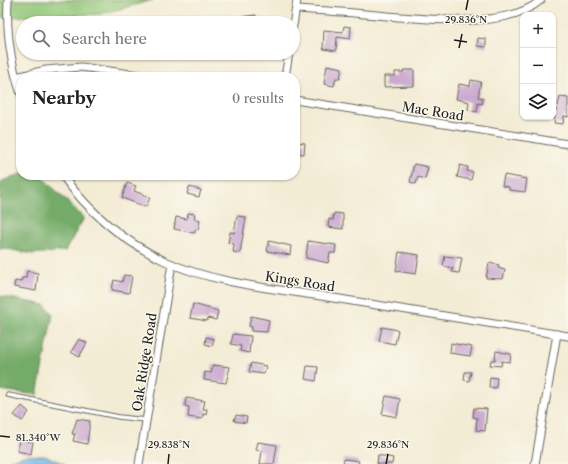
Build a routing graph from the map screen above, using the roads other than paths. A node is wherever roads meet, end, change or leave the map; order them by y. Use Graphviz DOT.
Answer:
graph roads {
  1 [pos="8,0"];
  2 [pos="297,0"];
  3 [pos="541,0"];
  4 [pos="296,9"];
  5 [pos="295,16"];
  6 [pos="288,60"];
  7 [pos="37,72"];
  8 [pos="116,72"];
  9 [pos="286,72"];
  10 [pos="16,77"];
  11 [pos="300,101"];
  12 [pos="568,144"];
  13 [pos="66,180"];
  14 [pos="172,264"];
  15 [pos="557,334"];
  16 [pos="568,336"];
  17 [pos="8,395"];
  18 [pos="147,420"];
  19 [pos="139,464"];
  20 [pos="535,464"];
  1 -- 10 [label="street"];
  2 -- 4 [label="street"];
  3 -- 4 [label="street"];
  4 -- 5 [label="street"];
  6 -- 9 [label="street"];
  7 -- 8 [label="street"];
  11 -- 12 [label="street, Mac Road"];
  13 -- 14 [label="street, Kings Road"];
  14 -- 15 [label="street, Kings Road"];
  14 -- 18 [label="street, Oak Ridge Road"];
  15 -- 16 [label="street, Kings Road"];
  15 -- 20 [label="street"];
  17 -- 18 [label="lane"];
  18 -- 19 [label="street, Oak Ridge Road"];
}
